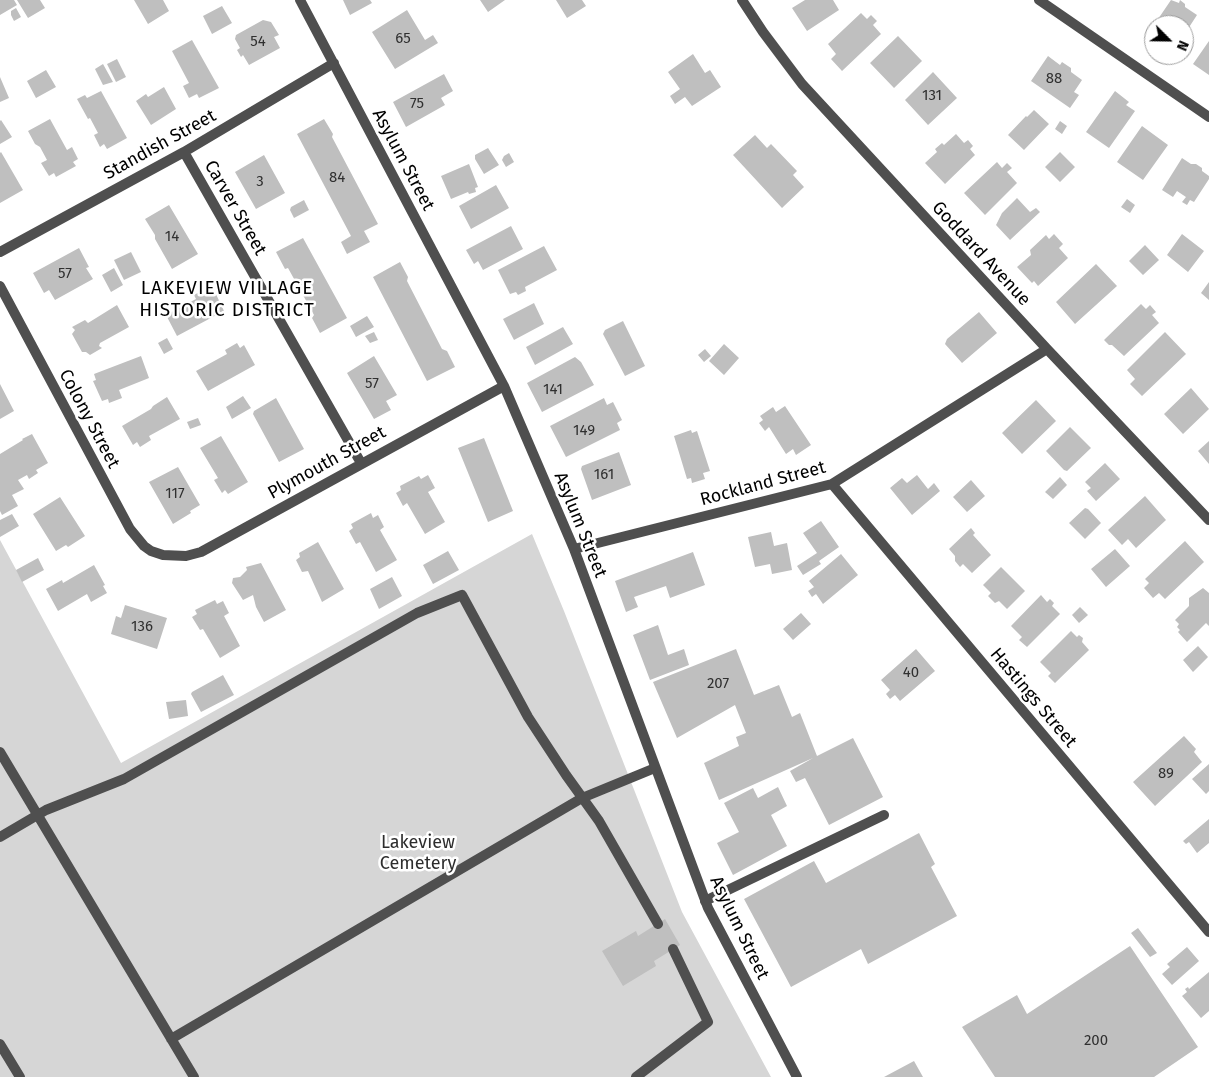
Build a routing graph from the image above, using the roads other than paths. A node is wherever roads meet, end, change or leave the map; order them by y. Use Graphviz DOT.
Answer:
graph roads {
  1 [pos="300,0"];
  2 [pos="742,0"];
  3 [pos="1039,0"];
  4 [pos="334,63"];
  5 [pos="1209,117"];
  6 [pos="184,152"];
  7 [pos="0,252"];
  8 [pos="0,286"];
  9 [pos="1047,349"];
  10 [pos="504,386"];
  11 [pos="361,463"];
  12 [pos="832,484"];
  13 [pos="1209,520"];
  14 [pos="574,549"];
  15 [pos="163,555"];
  16 [pos="0,752"];
  17 [pos="656,768"];
  18 [pos="582,798"];
  19 [pos="37,815"];
  20 [pos="884,815"];
  21 [pos="0,837"];
  22 [pos="705,901"];
  23 [pos="658,924"];
  24 [pos="1209,932"];
  25 [pos="673,949"];
  26 [pos="171,1039"];
  27 [pos="0,1044"];
  28 [pos="20,1077"];
  29 [pos="194,1077"];
  30 [pos="636,1077"];
  31 [pos="797,1077"];
  1 -- 4 [label="street, Asylum Street"];
  2 -- 9 [label="street, Goddard Avenue"];
  3 -- 5 [label="street"];
  4 -- 6 [label="street, Standish Street"];
  4 -- 10 [label="street, Asylum Street"];
  6 -- 7 [label="street, Standish Street"];
  6 -- 11 [label="street, Carver Street"];
  8 -- 15 [label="street, Colony Street"];
  9 -- 12 [label="street, Rockland Street"];
  9 -- 13 [label="street, Goddard Avenue"];
  10 -- 11 [label="street, Plymouth Street"];
  10 -- 14 [label="street, Asylum Street"];
  11 -- 15 [label="street, Plymouth Street"];
  12 -- 14 [label="street, Rockland Street"];
  12 -- 24 [label="street, Hastings Street"];
  14 -- 17 [label="street, Asylum Street"];
  16 -- 19 [label="street"];
  17 -- 18 [label="street"];
  17 -- 22 [label="street, Asylum Street"];
  18 -- 19 [label="street"];
  18 -- 23 [label="street"];
  18 -- 26 [label="street"];
  19 -- 21 [label="street"];
  19 -- 26 [label="street"];
  20 -- 22 [label="street"];
  22 -- 31 [label="street, Asylum Street"];
  25 -- 30 [label="street"];
  26 -- 29 [label="street"];
  27 -- 28 [label="street"];
}
